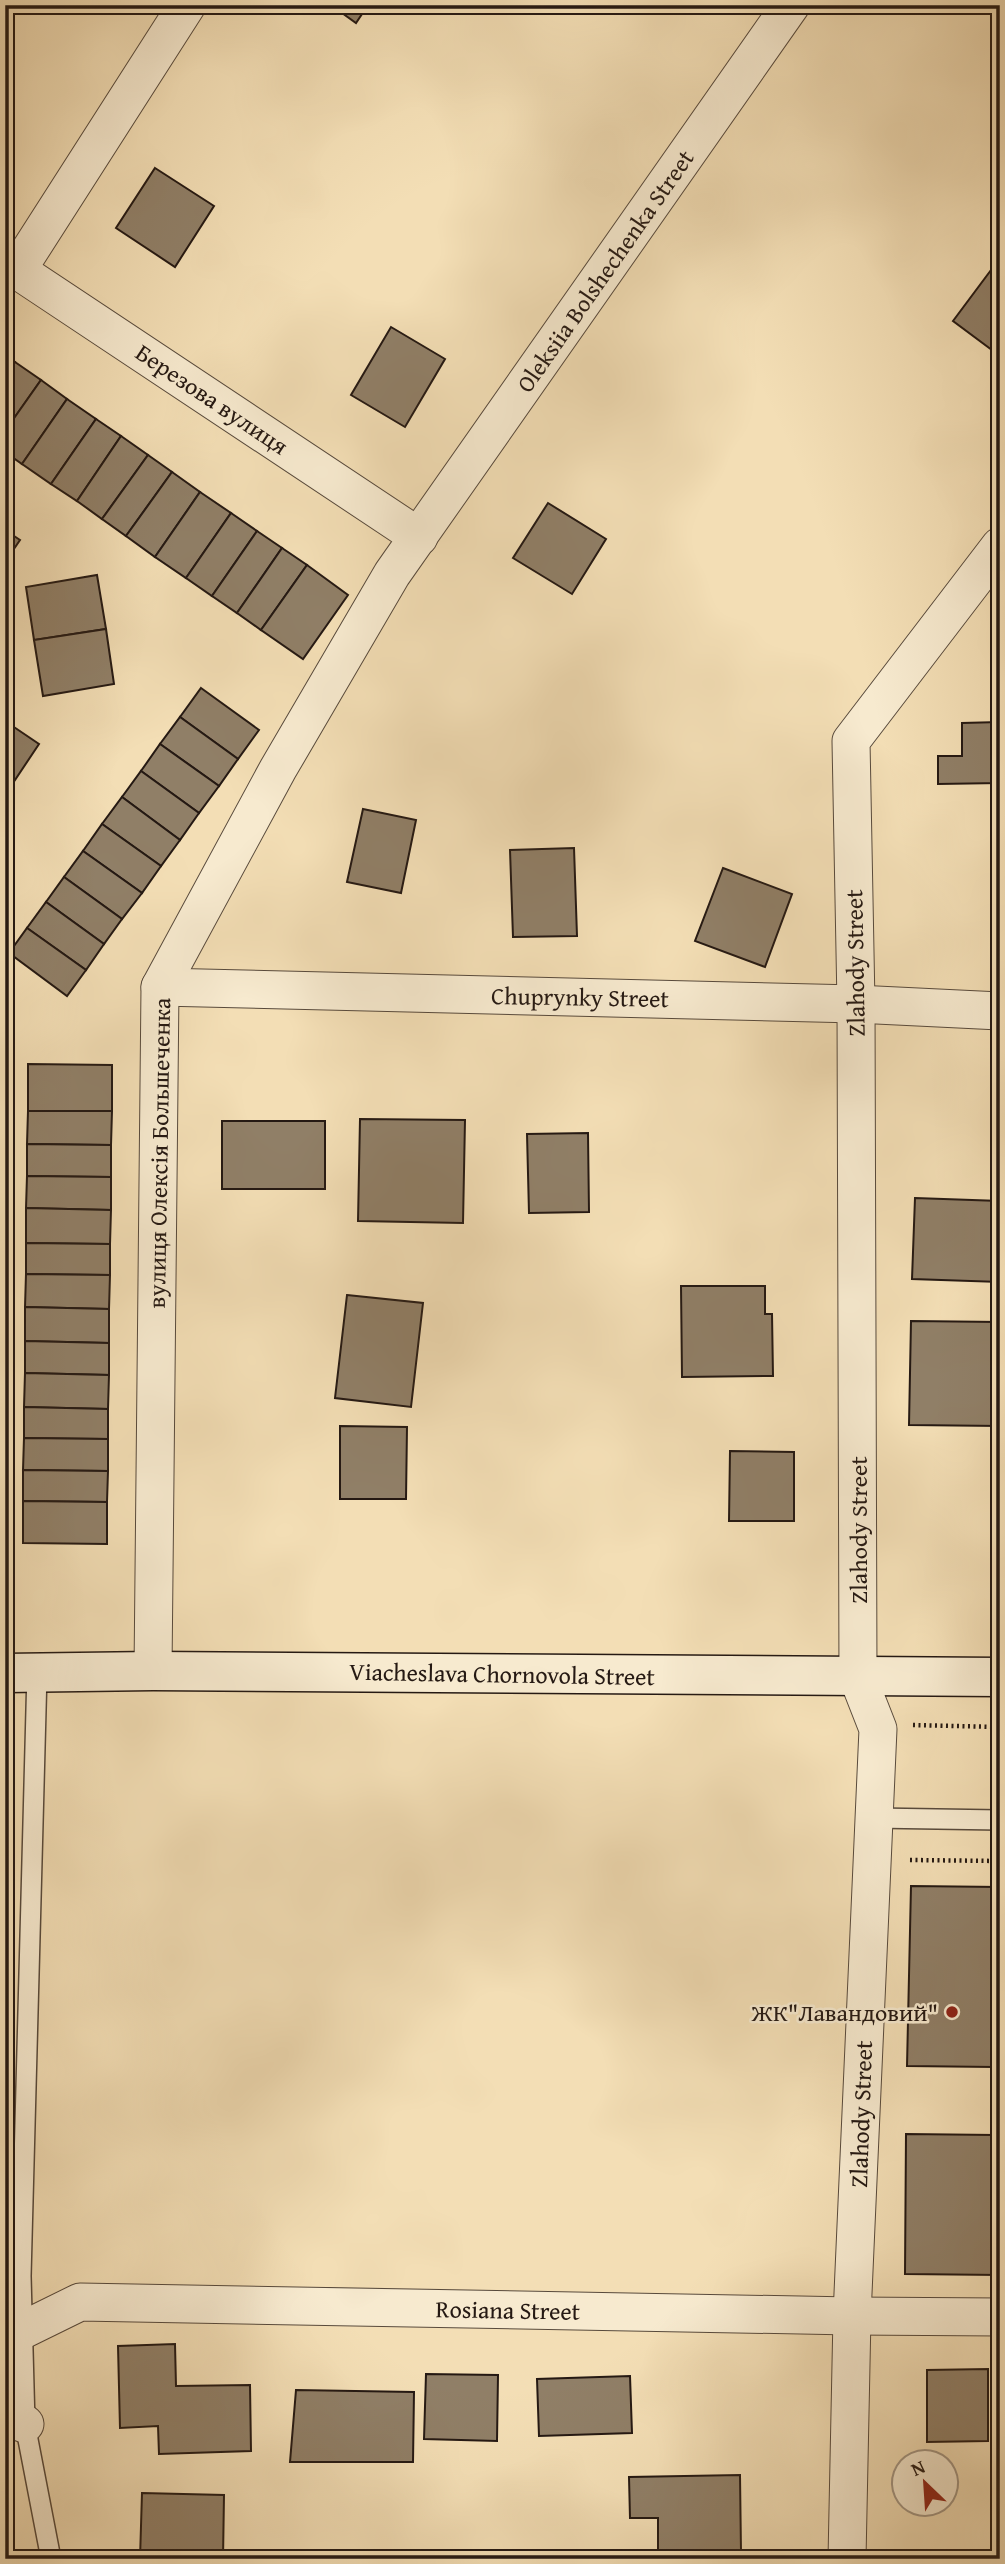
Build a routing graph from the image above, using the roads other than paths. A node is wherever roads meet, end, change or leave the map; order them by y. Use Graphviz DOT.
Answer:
graph roads {
  1 [pos="187,5"];
  2 [pos="791,5"];
  3 [pos="12,265"];
  4 [pos="419,537"];
  5 [pos="1000,546"];
  6 [pos="160,987"];
  7 [pos="856,1004"];
  8 [pos="1000,1010"];
  9 [pos="153,1671"];
  10 [pos="21,1672"];
  11 [pos="1000,1677"];
  12 [pos="859,1678"];
  13 [pos="874,1818"];
  14 [pos="1000,1820"];
  15 [pos="852,2316"];
  16 [pos="1000,2317"];
  17 [pos="23,2330"];
  18 [pos="15,2420"];
  19 [pos="51,2559"];
  20 [pos="847,2559"];
  1 -- 3 [label="street"];
  2 -- 4 [label="street, Oleksiia Bolshechenka Street"];
  3 -- 4 [label="street, Березова вулиця"];
  4 -- 6 [label="street, вулиця Олексія Большеченка"];
  5 -- 7 [label="street, Zlahody Street"];
  6 -- 7 [label="street, Chuprynky Street"];
  6 -- 9 [label="street, вулиця Олексія Большеченка"];
  7 -- 8 [label="street, Chuprynky Street"];
  7 -- 12 [label="street, Zlahody Street"];
  9 -- 10 [label="street, Viacheslava Chornovola Street"];
  9 -- 12 [label="street, Viacheslava Chornovola Street"];
  10 -- 17 [label="lane"];
  11 -- 12 [label="street, Viacheslava Chornovola Street"];
  12 -- 13 [label="street, Zlahody Street"];
  13 -- 14 [label="lane"];
  13 -- 15 [label="street, Zlahody Street"];
  15 -- 16 [label="street, Rosiana Street"];
  15 -- 17 [label="street, Rosiana Street"];
  15 -- 20 [label="street, Zlahody Street"];
  17 -- 18 [label="lane"];
  18 -- 19 [label="lane"];
}
